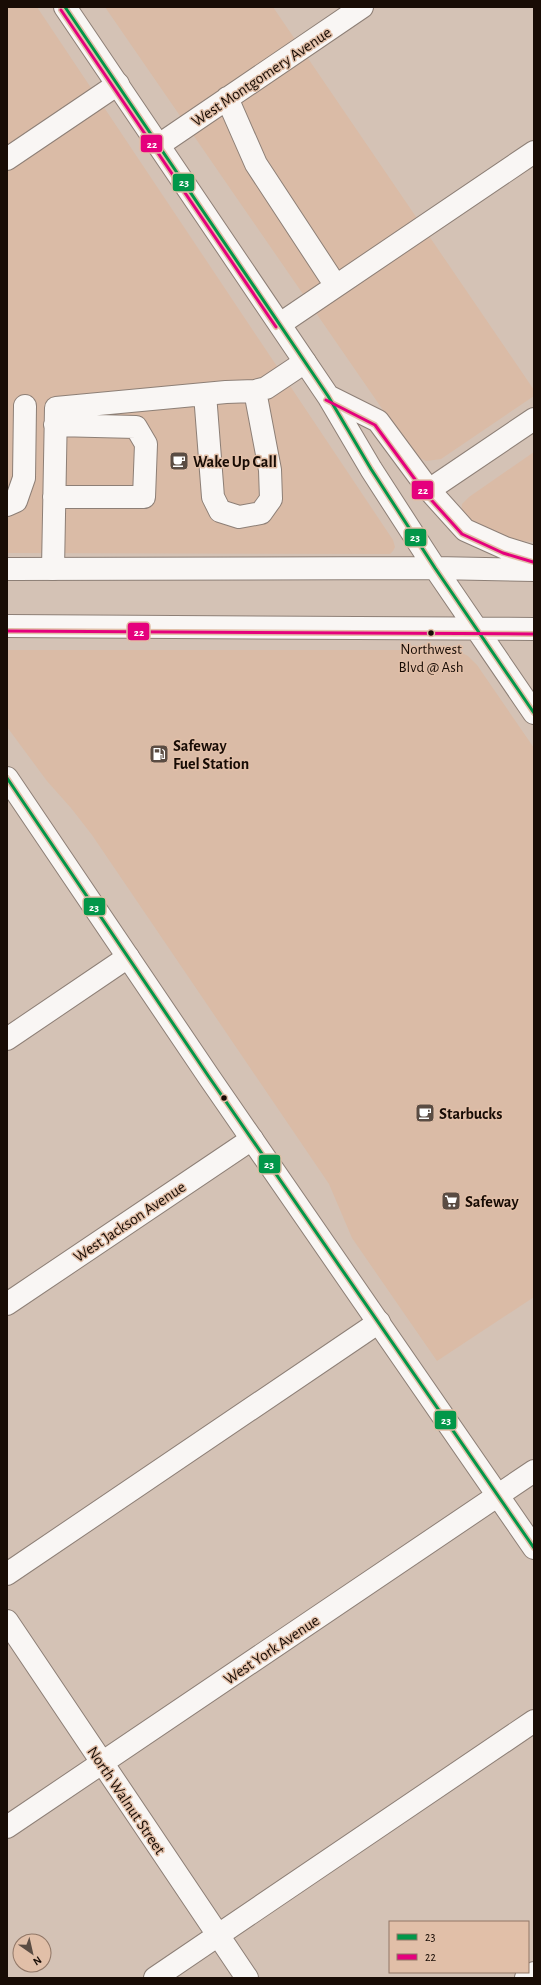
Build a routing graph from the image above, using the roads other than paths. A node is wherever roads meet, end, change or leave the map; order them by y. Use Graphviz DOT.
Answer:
graph roads {
  1 [pos="65,7"];
  2 [pos="362,7"];
  3 [pos="118,84"];
  4 [pos="227,98"];
  5 [pos="159,145"];
  6 [pos="534,152"];
  7 [pos="7,159"];
  8 [pos="336,286"];
  9 [pos="280,324"];
  10 [pos="305,362"];
  11 [pos="255,392"];
  12 [pos="205,394"];
  13 [pos="328,396"];
  14 [pos="16,405"];
  15 [pos="55,416"];
  16 [pos="534,420"];
  17 [pos="429,490"];
  18 [pos="54,497"];
  19 [pos="7,505"];
  20 [pos="534,556"];
  21 [pos="435,568"];
  22 [pos="7,569"];
  23 [pos="53,569"];
  24 [pos="534,570"];
  25 [pos="7,626"];
  26 [pos="476,629"];
  27 [pos="534,629"];
  28 [pos="534,713"];
  29 [pos="7,778"];
  30 [pos="128,957"];
  31 [pos="7,1039"];
  32 [pos="252,1139"];
  33 [pos="7,1304"];
  34 [pos="379,1322"];
  35 [pos="534,1471"];
  36 [pos="498,1495"];
  37 [pos="534,1548"];
  38 [pos="7,1574"];
  39 [pos="7,1621"];
  40 [pos="534,1721"];
  41 [pos="102,1763"];
  42 [pos="7,1827"];
  43 [pos="219,1935"];
  44 [pos="534,1973"];
  45 [pos="155,1978"];
  46 [pos="247,1978"];
  47 [pos="526,1978"];
  1 -- 3 [label="main road"];
  2 -- 4 [label="main road, West Montgomery Avenue"];
  3 -- 5 [label="main road"];
  3 -- 7 [label="main road"];
  4 -- 5 [label="main road, West Montgomery Avenue"];
  4 -- 8 [label="main road"];
  5 -- 9 [label="main road"];
  6 -- 8 [label="main road"];
  8 -- 9 [label="main road"];
  9 -- 10 [label="main road"];
  10 -- 11 [label="main road"];
  10 -- 13 [label="main road"];
  11 -- 12 [label="main road"];
  11 -- 12 [label="main road"];
  12 -- 15 [label="main road"];
  13 -- 17 [label="main road"];
  13 -- 21 [label="main road"];
  14 -- 15 [label="main road"];
  14 -- 19 [label="main road"];
  15 -- 18 [label="main road"];
  15 -- 18 [label="main road"];
  16 -- 17 [label="main road"];
  17 -- 20 [label="main road"];
  18 -- 23 [label="main road"];
  21 -- 23 [label="main road"];
  21 -- 24 [label="main road"];
  21 -- 26 [label="main road"];
  22 -- 23 [label="main road"];
  25 -- 26 [label="main road"];
  26 -- 27 [label="main road"];
  26 -- 28 [label="main road"];
  29 -- 30 [label="main road"];
  30 -- 31 [label="main road"];
  30 -- 32 [label="main road"];
  32 -- 33 [label="main road, West Jackson Avenue"];
  32 -- 34 [label="main road"];
  34 -- 36 [label="main road"];
  34 -- 38 [label="main road"];
  35 -- 36 [label="main road, West York Avenue"];
  36 -- 37 [label="main road"];
  36 -- 41 [label="main road, West York Avenue"];
  39 -- 41 [label="main road, North Walnut Street"];
  40 -- 43 [label="main road"];
  41 -- 42 [label="main road, West York Avenue"];
  41 -- 43 [label="main road, North Walnut Street"];
  43 -- 45 [label="main road"];
  43 -- 46 [label="main road, North Walnut Street"];
  44 -- 47 [label="main road"];
}
